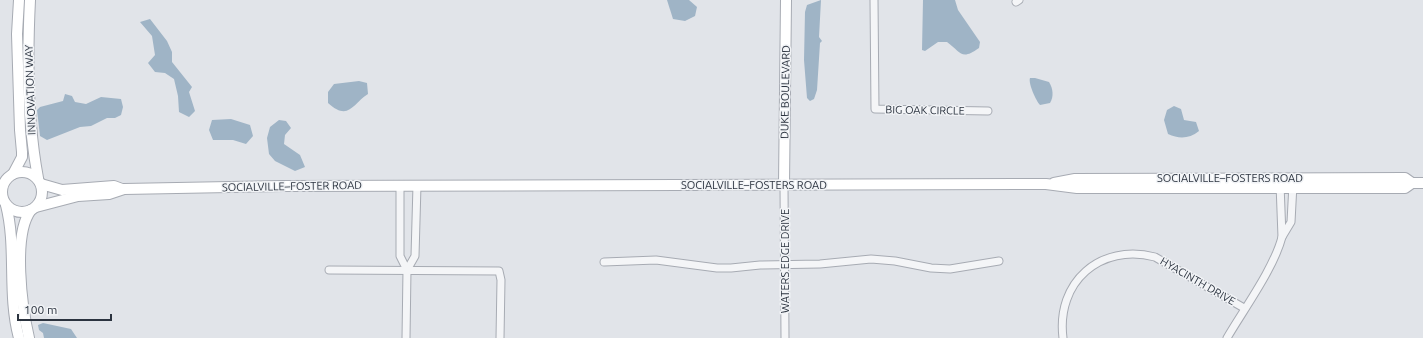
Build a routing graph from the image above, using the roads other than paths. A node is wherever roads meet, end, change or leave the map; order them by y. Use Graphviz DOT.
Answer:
graph roads {
  1 [pos="19,0"];
  2 [pos="30,0"];
  3 [pos="786,0"];
  4 [pos="874,0"];
  5 [pos="988,111"];
  6 [pos="8,175"];
  7 [pos="40,181"];
  8 [pos="1280,183"];
  9 [pos="1293,183"];
  10 [pos="1423,183"];
  11 [pos="400,185"];
  12 [pos="417,185"];
  13 [pos="461,185"];
  14 [pos="784,185"];
  15 [pos="124,189"];
  16 [pos="3,201"];
  17 [pos="34,208"];
  18 [pos="1282,237"];
  19 [pos="999,261"];
  20 [pos="604,262"];
  21 [pos="785,264"];
  22 [pos="329,270"];
  23 [pos="407,270"];
  24 [pos="1244,308"];
  25 [pos="19,338"];
  26 [pos="29,338"];
  27 [pos="406,338"];
  28 [pos="500,338"];
  29 [pos="785,338"];
  30 [pos="1063,338"];
  31 [pos="1227,338"];
  1 -- 6 [label="main road, INNOVATION WAY"];
  2 -- 7 [label="main road, INNOVATION WAY"];
  3 -- 14 [label="main road, DUKE BOULEVARD"];
  4 -- 5 [label="street, BIG OAK CIRCLE"];
  6 -- 7 [label="main road"];
  6 -- 16 [label="main road"];
  7 -- 15 [label="main road, SOCIALVILLE–FOSTER ROAD"];
  7 -- 17 [label="main road"];
  8 -- 9 [label="main road, SOCIALVILLE–FOSTERS ROAD"];
  8 -- 14 [label="main road, SOCIALVILLE–FOSTERS ROAD"];
  8 -- 18 [label="street"];
  9 -- 10 [label="main road, SOCIALVILLE–FOSTERS ROAD"];
  9 -- 18 [label="street"];
  11 -- 12 [label="main road, SOCIALVILLE–FOSTER ROAD"];
  11 -- 15 [label="main road, SOCIALVILLE–FOSTER ROAD"];
  11 -- 23 [label="street"];
  12 -- 13 [label="main road, SOCIALVILLE–FOSTER ROAD"];
  12 -- 23 [label="street"];
  13 -- 14 [label="main road, SOCIALVILLE–FOSTERS ROAD"];
  14 -- 21 [label="street, WATERS EDGE DRIVE"];
  15 -- 17 [label="main road, SOCIALVILLE–FOSTER ROAD"];
  16 -- 17 [label="main road"];
  16 -- 25 [label="main road"];
  17 -- 26 [label="main road"];
  18 -- 24 [label="street"];
  19 -- 21 [label="street"];
  20 -- 21 [label="street"];
  21 -- 29 [label="street, WATERS EDGE DRIVE"];
  22 -- 23 [label="street"];
  23 -- 27 [label="street"];
  23 -- 28 [label="street"];
  24 -- 30 [label="street, HYACINTH DRIVE"];
  24 -- 31 [label="street"];
}
